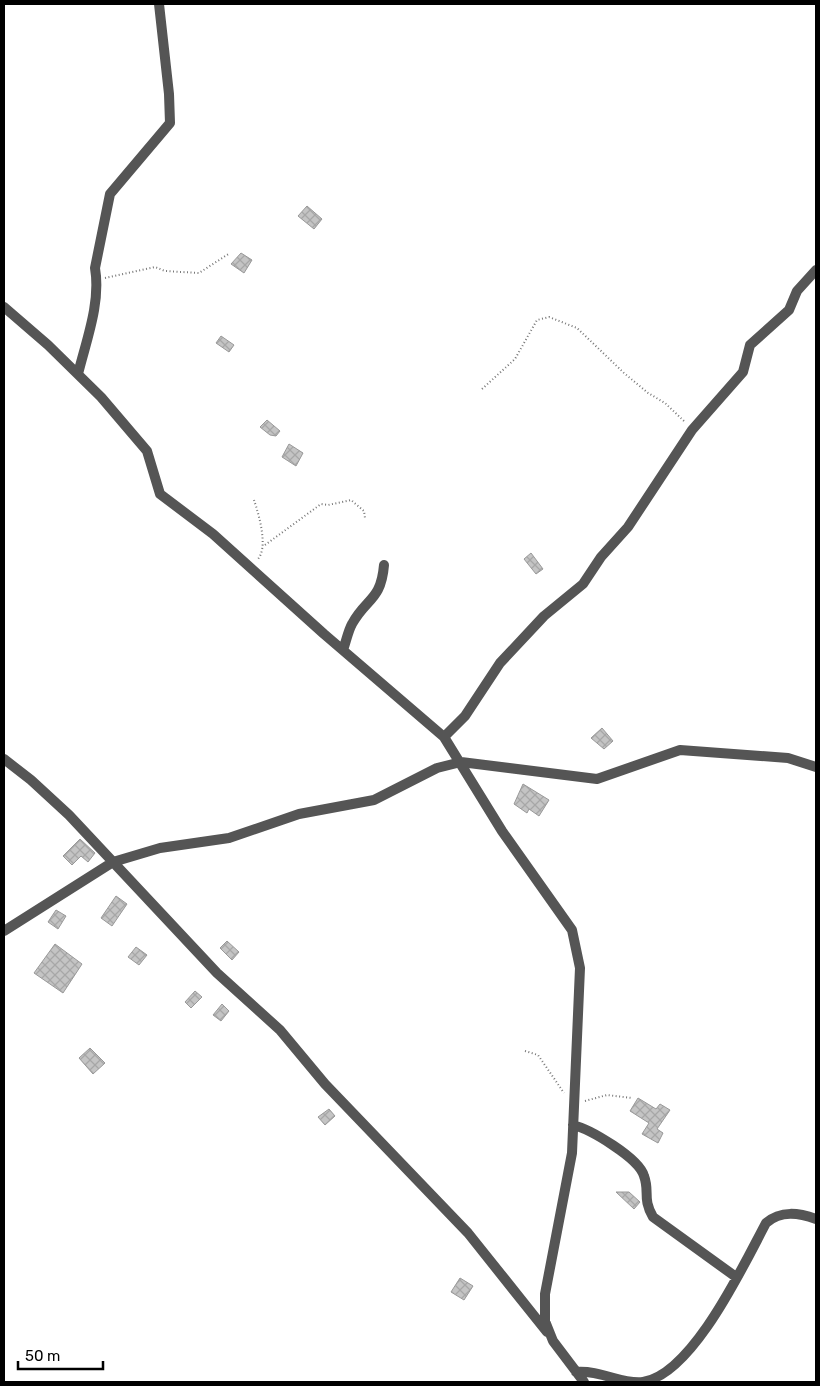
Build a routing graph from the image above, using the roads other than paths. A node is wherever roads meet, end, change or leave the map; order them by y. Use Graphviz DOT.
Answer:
graph roads {
  1 [pos="159,4"];
  2 [pos="816,270"];
  3 [pos="4,307"];
  4 [pos="78,374"];
  5 [pos="384,565"];
  6 [pos="343,650"];
  7 [pos="444,737"];
  8 [pos="4,759"];
  9 [pos="461,762"];
  10 [pos="816,767"];
  11 [pos="113,862"];
  12 [pos="4,931"];
  13 [pos="573,1125"];
  14 [pos="816,1219"];
  15 [pos="736,1277"];
  16 [pos="554,1341"];
  17 [pos="576,1372"];
  18 [pos="584,1382"];
  1 -- 4 [label="street"];
  2 -- 7 [label="street"];
  3 -- 4 [label="street"];
  4 -- 6 [label="street"];
  5 -- 6 [label="street"];
  6 -- 7 [label="street"];
  7 -- 9 [label="street"];
  8 -- 11 [label="street"];
  9 -- 10 [label="street"];
  9 -- 11 [label="street"];
  9 -- 13 [label="street"];
  11 -- 12 [label="street"];
  11 -- 16 [label="street"];
  13 -- 15 [label="street"];
  13 -- 16 [label="street"];
  14 -- 15 [label="street"];
  15 -- 17 [label="street"];
  16 -- 17 [label="street"];
  17 -- 18 [label="street"];
}
